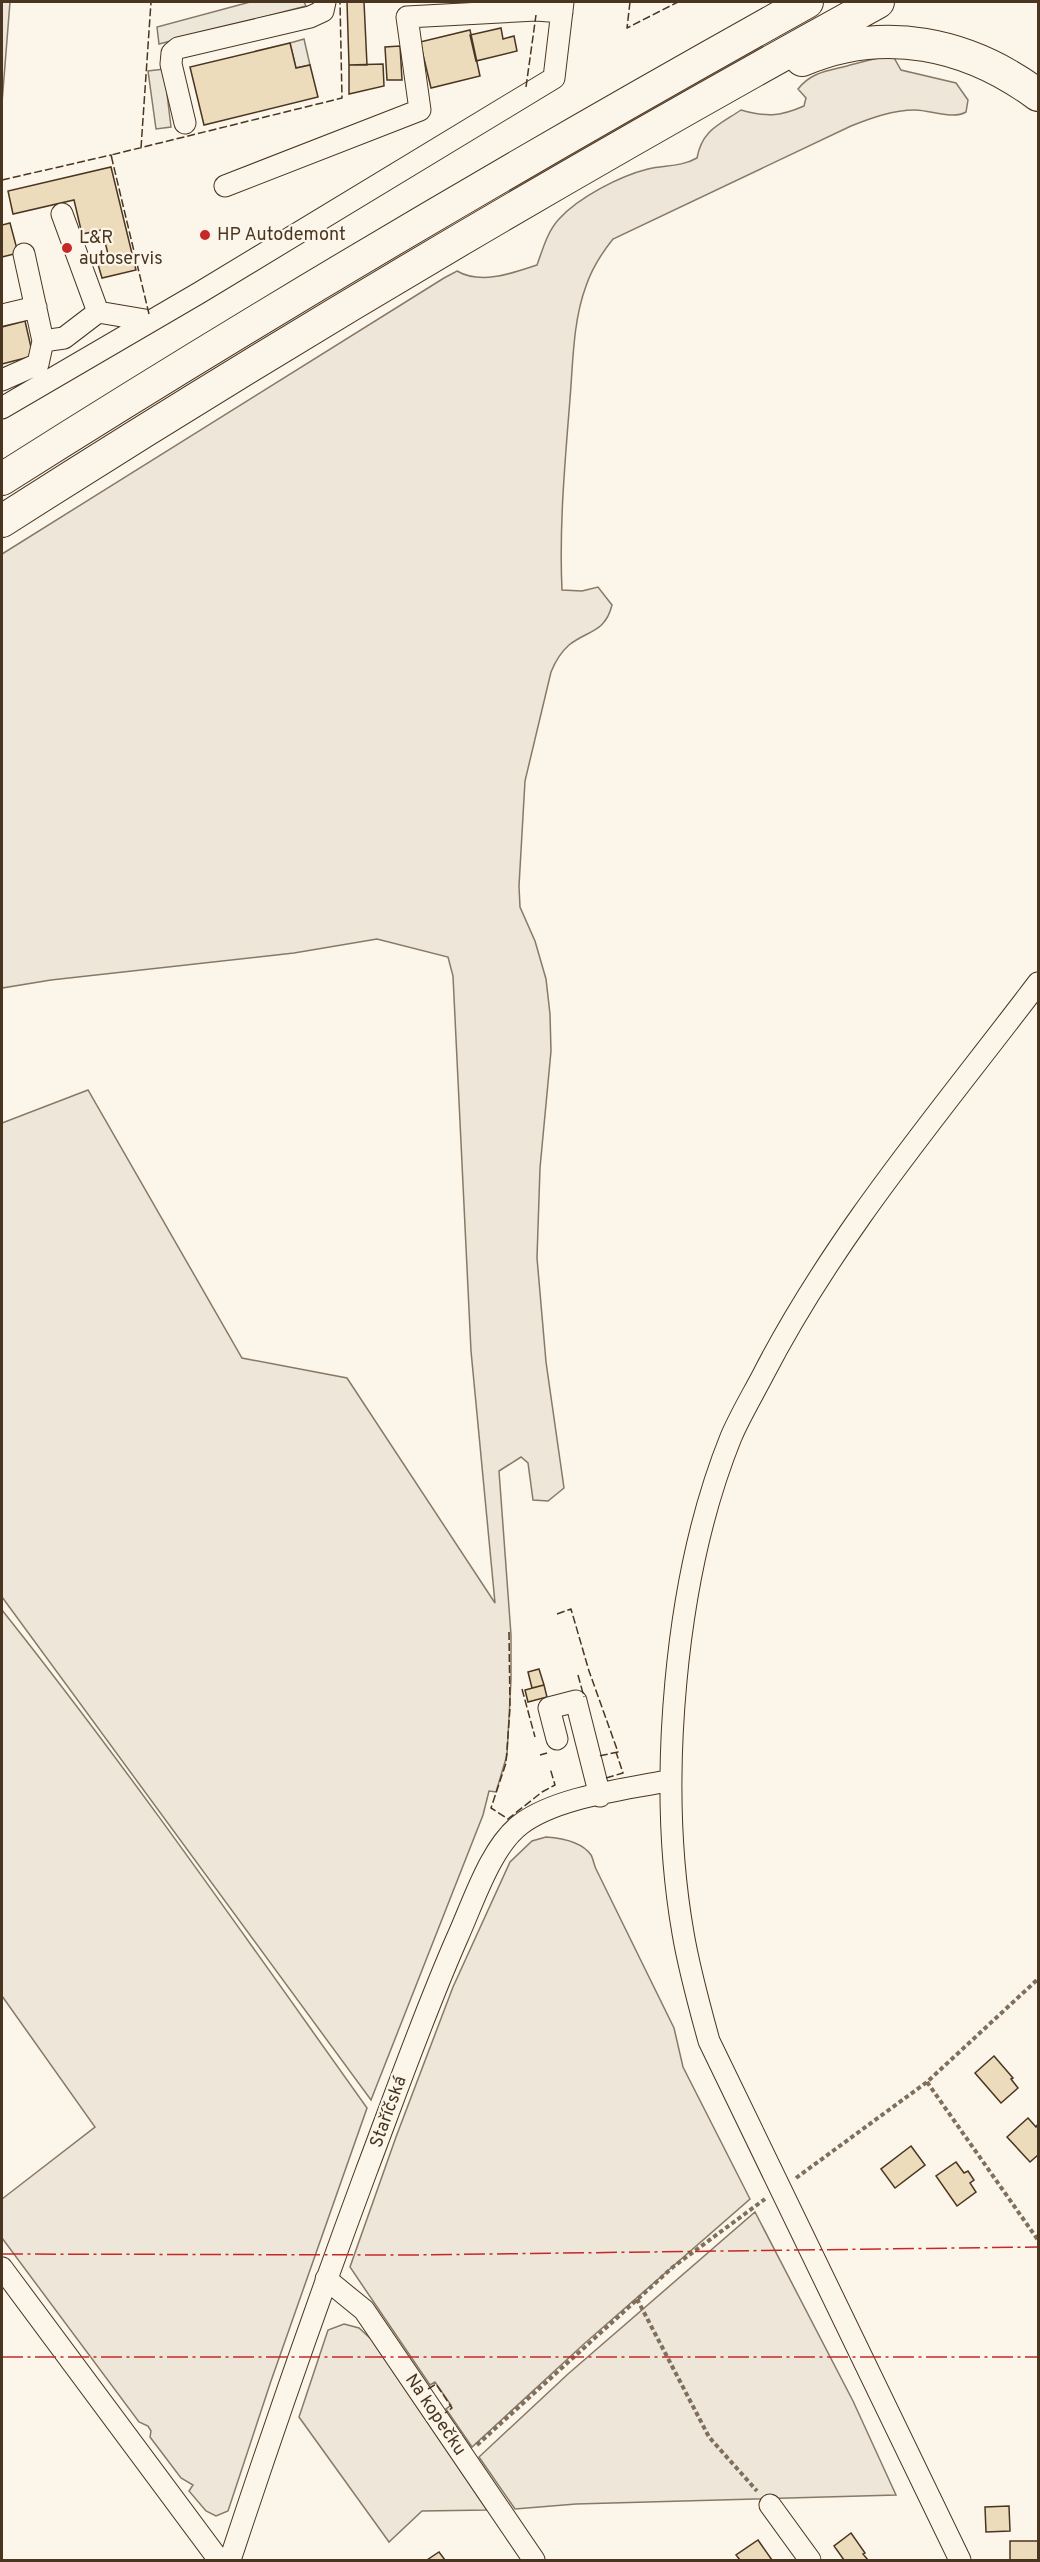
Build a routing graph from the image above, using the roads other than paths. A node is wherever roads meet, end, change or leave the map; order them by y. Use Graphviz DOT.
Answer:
graph roads {
  1 [pos="325,2"];
  2 [pos="807,2"];
  3 [pos="878,2"];
  4 [pos="563,7"];
  5 [pos="1038,95"];
  6 [pos="674,114"];
  7 [pos="185,123"];
  8 [pos="225,186"];
  9 [pos="62,214"];
  10 [pos="24,254"];
  11 [pos="36,307"];
  12 [pos="98,312"];
  13 [pos="2,315"];
  14 [pos="151,321"];
  15 [pos="43,341"];
  16 [pos="2,380"];
  17 [pos="2,408"];
  18 [pos="2,479"];
  19 [pos="2,521"];
  20 [pos="1038,983"];
  21 [pos="557,1739"];
  22 [pos="671,1780"];
  23 [pos="600,1796"];
  24 [pos="4,2275"];
  25 [pos="326,2279"];
  26 [pos="770,2505"];
  27 [pos="219,2560"];
  28 [pos="231,2560"];
  29 [pos="534,2560"];
  30 [pos="810,2560"];
  31 [pos="960,2560"];
  1 -- 7 [label="street"];
  2 -- 18 [label="highway"];
  3 -- 6 [label="highway"];
  4 -- 8 [label="street"];
  4 -- 14 [label="street"];
  5 -- 6 [label="highway"];
  6 -- 19 [label="highway"];
  9 -- 12 [label="street"];
  10 -- 11 [label="street"];
  11 -- 13 [label="street"];
  11 -- 15 [label="street"];
  12 -- 14 [label="street"];
  12 -- 15 [label="street"];
  14 -- 17 [label="street"];
  15 -- 16 [label="street"];
  20 -- 22 [label="street"];
  21 -- 23 [label="street"];
  22 -- 23 [label="street, Staříčská"];
  22 -- 31 [label="street"];
  23 -- 25 [label="street, Staříčská"];
  24 -- 27 [label="street"];
  25 -- 28 [label="street, Staříčská"];
  25 -- 29 [label="street, Na kopečku"];
  26 -- 30 [label="street"];
}
